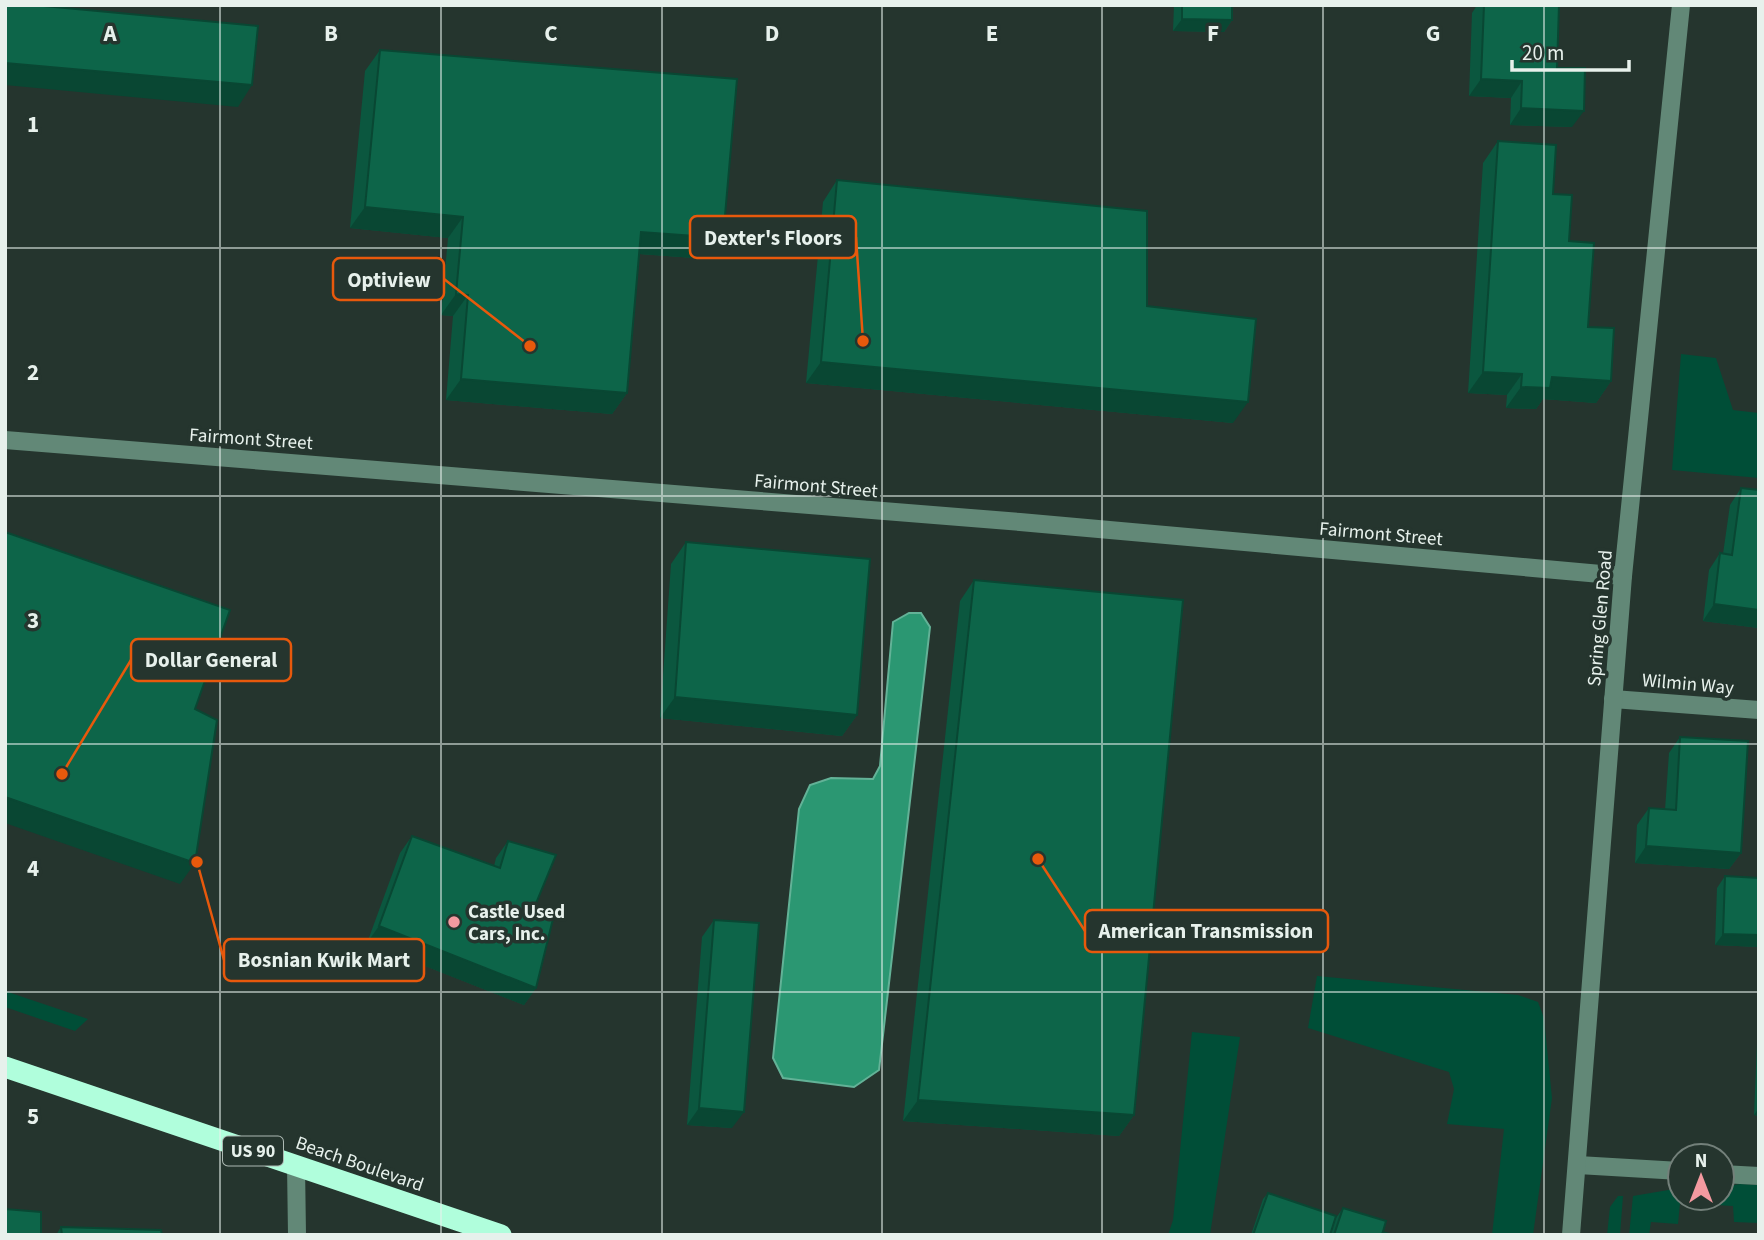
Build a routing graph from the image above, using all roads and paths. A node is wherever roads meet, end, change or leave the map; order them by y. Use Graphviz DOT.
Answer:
graph roads {
  1 [pos="1681,5"];
  2 [pos="5,440"];
  3 [pos="1623,576"];
  4 [pos="1613,699"];
  5 [pos="1759,710"];
  6 [pos="5,1067"];
  7 [pos="296,1165"];
  8 [pos="1577,1165"];
  9 [pos="1666,1170"];
  10 [pos="1736,1175"];
  11 [pos="1759,1176"];
  12 [pos="297,1235"];
  13 [pos="501,1235"];
  14 [pos="1571,1235"];
  1 -- 3 [label="street, Spring Glen Road"];
  2 -- 3 [label="street, Fairmont Street"];
  3 -- 4 [label="street, Spring Glen Road"];
  4 -- 5 [label="street, Wilmin Way"];
  4 -- 8 [label="street, Spring Glen Road"];
  6 -- 7 [label="highway, Beach Boulevard / US 90"];
  7 -- 12 [label="street"];
  7 -- 13 [label="highway, Beach Boulevard / US 90"];
  8 -- 9 [label="street"];
  8 -- 14 [label="street, Spring Glen Road"];
  10 -- 11 [label="street"];
}
